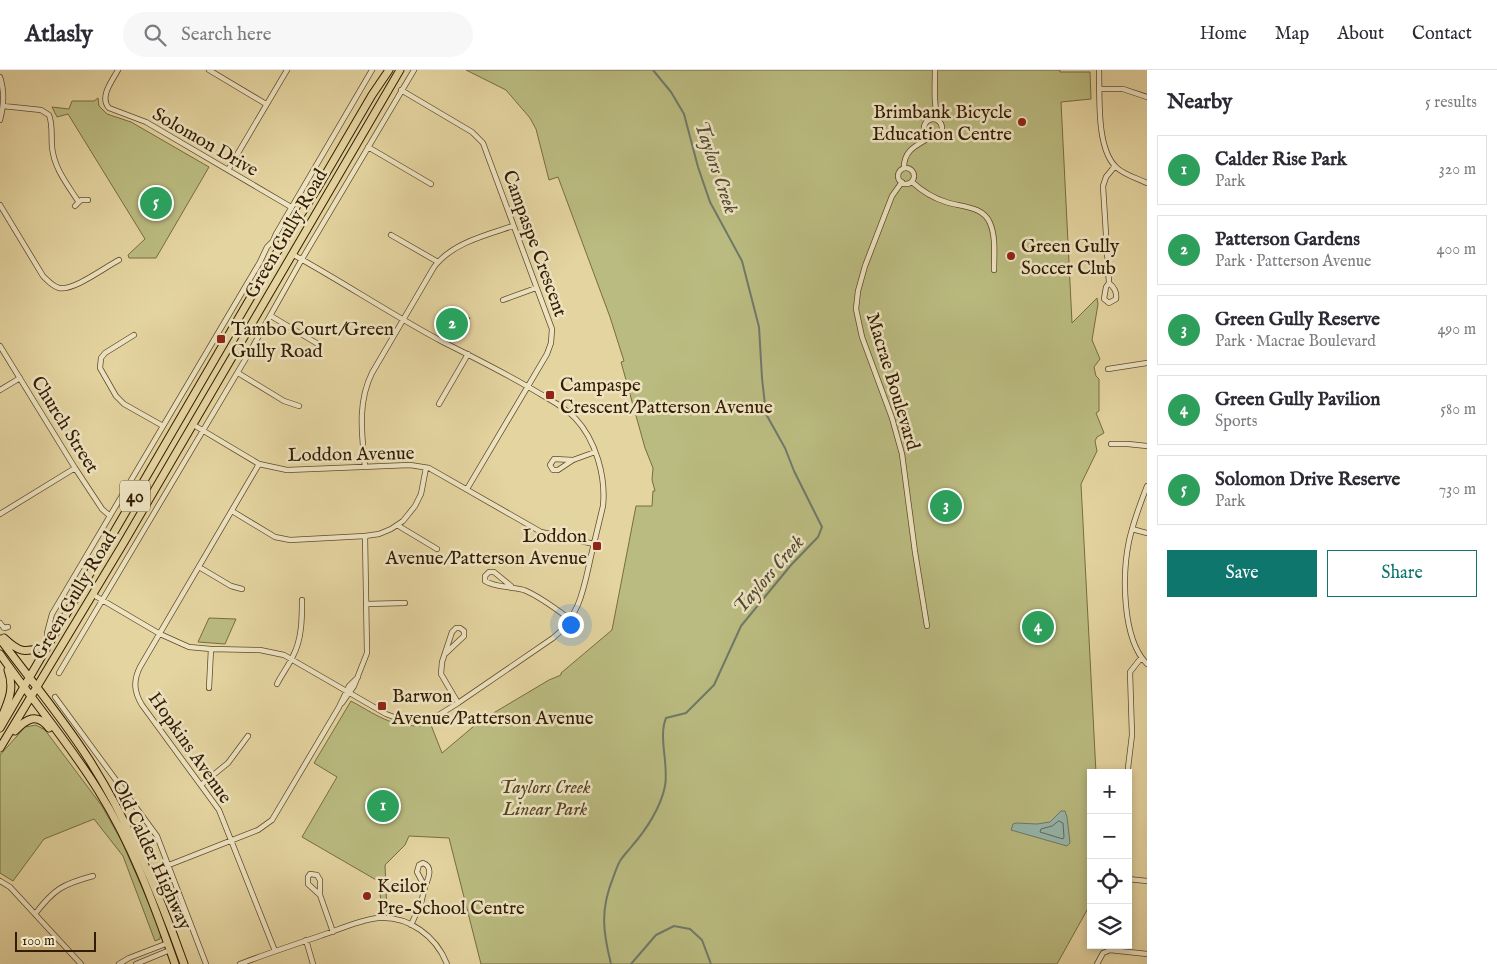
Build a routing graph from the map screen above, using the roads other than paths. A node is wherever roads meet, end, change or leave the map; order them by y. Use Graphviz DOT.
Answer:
graph roads {
  1 [pos="118,70"];
  2 [pos="210,70"];
  3 [pos="287,70"];
  4 [pos="372,70"];
  5 [pos="389,70"];
  6 [pos="400,70"];
  7 [pos="414,70"];
  8 [pos="935,70"];
  9 [pos="1099,70"];
  10 [pos="0,77"];
  11 [pos="1100,89"];
  12 [pos="401,90"];
  13 [pos="935,97"];
  14 [pos="1147,97"];
  15 [pos="266,104"];
  16 [pos="3,106"];
  17 [pos="0,120"];
  18 [pos="928,120"];
  19 [pos="939,121"];
  20 [pos="925,130"];
  21 [pos="932,136"];
  22 [pos="920,142"];
  23 [pos="368,147"];
  24 [pos="1115,166"];
  25 [pos="904,167"];
  26 [pos="228,170"];
  27 [pos="902,182"];
  28 [pos="912,182"];
  29 [pos="1147,182"];
  30 [pos="431,184"];
  31 [pos="88,200"];
  32 [pos="0,205"];
  33 [pos="291,207"];
  34 [pos="513,226"];
  35 [pos="391,235"];
  36 [pos="273,241"];
  37 [pos="280,247"];
  38 [pos="292,253"];
  39 [pos="302,259"];
  40 [pos="119,260"];
  41 [pos="438,262"];
  42 [pos="994,270"];
  43 [pos="1109,283"];
  44 [pos="536,288"];
  45 [pos="503,300"];
  46 [pos="271,316"];
  47 [pos="404,319"];
  48 [pos="134,335"];
  49 [pos="318,344"];
  50 [pos="0,346"];
  51 [pos="468,354"];
  52 [pos="1147,362"];
  53 [pos="1108,369"];
  54 [pos="238,373"];
  55 [pos="20,378"];
  56 [pos="528,386"];
  57 [pos="0,390"];
  58 [pos="439,404"];
  59 [pos="299,406"];
  60 [pos="172,412"];
  61 [pos="181,418"];
  62 [pos="192,424"];
  63 [pos="163,426"];
  64 [pos="203,431"];
  65 [pos="1111,444"];
  66 [pos="1147,446"];
  67 [pos="595,452"];
  68 [pos="573,460"];
  69 [pos="259,464"];
  70 [pos="365,467"];
  71 [pos="75,468"];
  72 [pos="426,468"];
  73 [pos="1147,486"];
  74 [pos="467,489"];
  75 [pos="232,511"];
  76 [pos="0,514"];
  77 [pos="110,516"];
  78 [pos="397,525"];
  79 [pos="1132,530"];
  80 [pos="1147,533"];
  81 [pos="364,536"];
  82 [pos="594,544"];
  83 [pos="437,549"];
  84 [pos="199,567"];
  85 [pos="511,586"];
  86 [pos="242,589"];
  87 [pos="92,594"];
  88 [pos="102,600"];
  89 [pos="302,600"];
  90 [pos="405,603"];
  91 [pos="366,604"];
  92 [pos="571,620"];
  93 [pos="0,623"];
  94 [pos="927,626"];
  95 [pos="8,627"];
  96 [pos="0,634"];
  97 [pos="160,634"];
  98 [pos="0,639"];
  99 [pos="47,645"];
  100 [pos="211,649"];
  101 [pos="446,653"];
  102 [pos="0,654"];
  103 [pos="292,658"];
  104 [pos="1142,658"];
  105 [pos="5,661"];
  106 [pos="1147,664"];
  107 [pos="59,673"];
  108 [pos="29,677"];
  109 [pos="277,684"];
  110 [pos="24,688"];
  111 [pos="37,688"];
  112 [pos="209,688"];
  113 [pos="348,692"];
  114 [pos="56,697"];
  115 [pos="31,698"];
  116 [pos="458,703"];
  117 [pos="0,722"];
  118 [pos="0,728"];
  119 [pos="248,736"];
  120 [pos="0,748"];
  121 [pos="1128,768"];
  122 [pos="201,786"];
  123 [pos="98,788"];
  124 [pos="231,841"];
  125 [pos="169,865"];
  126 [pos="93,876"];
  127 [pos="1132,879"];
  128 [pos="0,881"];
  129 [pos="1147,881"];
  130 [pos="425,887"];
  131 [pos="320,895"];
  132 [pos="34,914"];
  133 [pos="411,925"];
  134 [pos="332,932"];
  135 [pos="306,940"];
  136 [pos="177,945"];
  137 [pos="169,947"];
  138 [pos="275,951"];
  139 [pos="1147,954"];
  140 [pos="81,964"];
  141 [pos="119,964"];
  142 [pos="136,964"];
  143 [pos="175,964"];
  144 [pos="184,964"];
  145 [pos="206,964"];
  146 [pos="240,964"];
  147 [pos="313,964"];
  148 [pos="447,964"];
  149 [pos="1097,964"];
  1 -- 26 [label="street, Solomon Drive"];
  2 -- 15 [label="street"];
  3 -- 15 [label="street"];
  4 -- 33 [label="street"];
  5 -- 37 [label="main road, Green Gully Road / 40"];
  6 -- 38 [label="main road, Green Gully Road / 40"];
  7 -- 12 [label="street"];
  8 -- 13 [label="street"];
  9 -- 11 [label="street"];
  10 -- 16 [label="street"];
  11 -- 14 [label="street"];
  11 -- 24 [label="street"];
  12 -- 23 [label="street"];
  12 -- 34 [label="street, Campaspe Crescent"];
  13 -- 18 [label="street"];
  13 -- 19 [label="street"];
  15 -- 26 [label="street"];
  16 -- 17 [label="street"];
  16 -- 31 [label="street"];
  18 -- 19 [label="street"];
  18 -- 20 [label="street"];
  19 -- 21 [label="street"];
  20 -- 21 [label="street"];
  20 -- 22 [label="street"];
  21 -- 22 [label="street"];
  22 -- 25 [label="street"];
  23 -- 30 [label="street"];
  23 -- 39 [label="street"];
  24 -- 29 [label="street"];
  24 -- 43 [label="street"];
  25 -- 27 [label="street"];
  25 -- 28 [label="street"];
  26 -- 33 [label="street, Solomon Drive"];
  27 -- 28 [label="street"];
  27 -- 94 [label="street, Macrae Boulevard"];
  28 -- 42 [label="street"];
  32 -- 40 [label="street"];
  33 -- 36 [label="street"];
  34 -- 41 [label="street"];
  34 -- 44 [label="street, Campaspe Crescent"];
  35 -- 41 [label="street"];
  36 -- 37 [label="street"];
  36 -- 60 [label="street"];
  37 -- 38 [label="main road"];
  37 -- 61 [label="main road, Green Gully Road / 40"];
  38 -- 39 [label="street"];
  38 -- 62 [label="main road, Green Gully Road / 40"];
  39 -- 46 [label="street"];
  39 -- 47 [label="street"];
  41 -- 47 [label="street"];
  44 -- 45 [label="street"];
  44 -- 56 [label="street, Campaspe Crescent"];
  46 -- 49 [label="street"];
  46 -- 54 [label="street"];
  47 -- 51 [label="street"];
  47 -- 70 [label="street"];
  48 -- 63 [label="street"];
  50 -- 55 [label="street, Church Street"];
  51 -- 56 [label="street"];
  51 -- 58 [label="street"];
  52 -- 53 [label="street"];
  54 -- 59 [label="street"];
  54 -- 64 [label="street"];
  55 -- 57 [label="street"];
  55 -- 71 [label="street, Church Street"];
  56 -- 67 [label="street"];
  56 -- 74 [label="street, Campaspe Crescent"];
  60 -- 61 [label="street"];
  60 -- 63 [label="street"];
  61 -- 62 [label="main road"];
  61 -- 99 [label="main road, Green Gully Road / 40"];
  62 -- 64 [label="street, Loddon Avenue"];
  62 -- 87 [label="main road, Green Gully Road / 40"];
  63 -- 77 [label="street"];
  64 -- 69 [label="street, Loddon Avenue"];
  64 -- 88 [label="street"];
  65 -- 66 [label="street"];
  67 -- 68 [label="street"];
  67 -- 82 [label="street"];
  68 -- 68 [label="street"];
  69 -- 70 [label="street, Loddon Avenue"];
  69 -- 75 [label="street, Hopkins Avenue"];
  70 -- 72 [label="street, Loddon Avenue"];
  71 -- 76 [label="street"];
  71 -- 77 [label="street, Church Street"];
  72 -- 74 [label="street, Loddon Avenue"];
  72 -- 78 [label="street"];
  73 -- 79 [label="street"];
  74 -- 82 [label="street, Loddon Avenue"];
  75 -- 81 [label="street"];
  75 -- 84 [label="street, Hopkins Avenue"];
  77 -- 99 [label="street"];
  78 -- 81 [label="street"];
  78 -- 83 [label="street"];
  79 -- 80 [label="street"];
  79 -- 104 [label="street"];
  81 -- 91 [label="street"];
  82 -- 92 [label="street"];
  84 -- 86 [label="street"];
  84 -- 97 [label="street, Hopkins Avenue"];
  85 -- 85 [label="street"];
  85 -- 92 [label="street"];
  87 -- 88 [label="street"];
  87 -- 111 [label="main road, Green Gully Road / 40"];
  88 -- 97 [label="street"];
  88 -- 107 [label="street"];
  89 -- 103 [label="street"];
  90 -- 91 [label="street"];
  91 -- 113 [label="street"];
  92 -- 116 [label="street"];
  93 -- 95 [label="street"];
  96 -- 99 [label="main road"];
  97 -- 100 [label="street"];
  97 -- 122 [label="street, Hopkins Avenue"];
  98 -- 108 [label="main road, Old Calder Highway"];
  99 -- 108 [label="main road, Green Gully Road / 40"];
  100 -- 103 [label="street"];
  100 -- 112 [label="street"];
  101 -- 101 [label="street"];
  101 -- 116 [label="street"];
  102 -- 105 [label="main road, Old Calder Highway"];
  103 -- 109 [label="street"];
  103 -- 113 [label="street"];
  104 -- 106 [label="street"];
  104 -- 121 [label="street"];
  105 -- 110 [label="main road, Old Calder Highway"];
  105 -- 117 [label="main road"];
  108 -- 110 [label="main road, Green Gully Road / 40"];
  108 -- 111 [label="main road, Old Calder Highway"];
  110 -- 115 [label="main road, Old Calder Highway"];
  110 -- 118 [label="main road, Green Gully Road / 40"];
  111 -- 115 [label="main road, Green Gully Road / 40"];
  111 -- 136 [label="main road, Old Calder Highway"];
  113 -- 116 [label="street"];
  113 -- 124 [label="street"];
  114 -- 125 [label="street"];
  115 -- 120 [label="main road, Green Gully Road / 40"];
  115 -- 123 [label="main road, Old Calder Highway"];
  119 -- 122 [label="street"];
  120 -- 123 [label="main road"];
  122 -- 124 [label="street, Hopkins Avenue"];
  123 -- 137 [label="main road, Old Calder Highway"];
  124 -- 125 [label="street"];
  124 -- 138 [label="street, Hopkins Avenue"];
  125 -- 145 [label="street"];
  126 -- 132 [label="street"];
  127 -- 129 [label="street"];
  128 -- 132 [label="street"];
  130 -- 130 [label="street"];
  130 -- 133 [label="street"];
  131 -- 131 [label="street"];
  131 -- 134 [label="street"];
  132 -- 140 [label="street"];
  133 -- 134 [label="street"];
  133 -- 148 [label="street"];
  134 -- 135 [label="street"];
  135 -- 138 [label="street"];
  135 -- 147 [label="street"];
  136 -- 137 [label="main road"];
  136 -- 144 [label="main road, Old Calder Highway"];
  137 -- 141 [label="street"];
  137 -- 142 [label="street"];
  137 -- 143 [label="main road, Old Calder Highway"];
  138 -- 146 [label="street"];
  139 -- 149 [label="street"];
}
